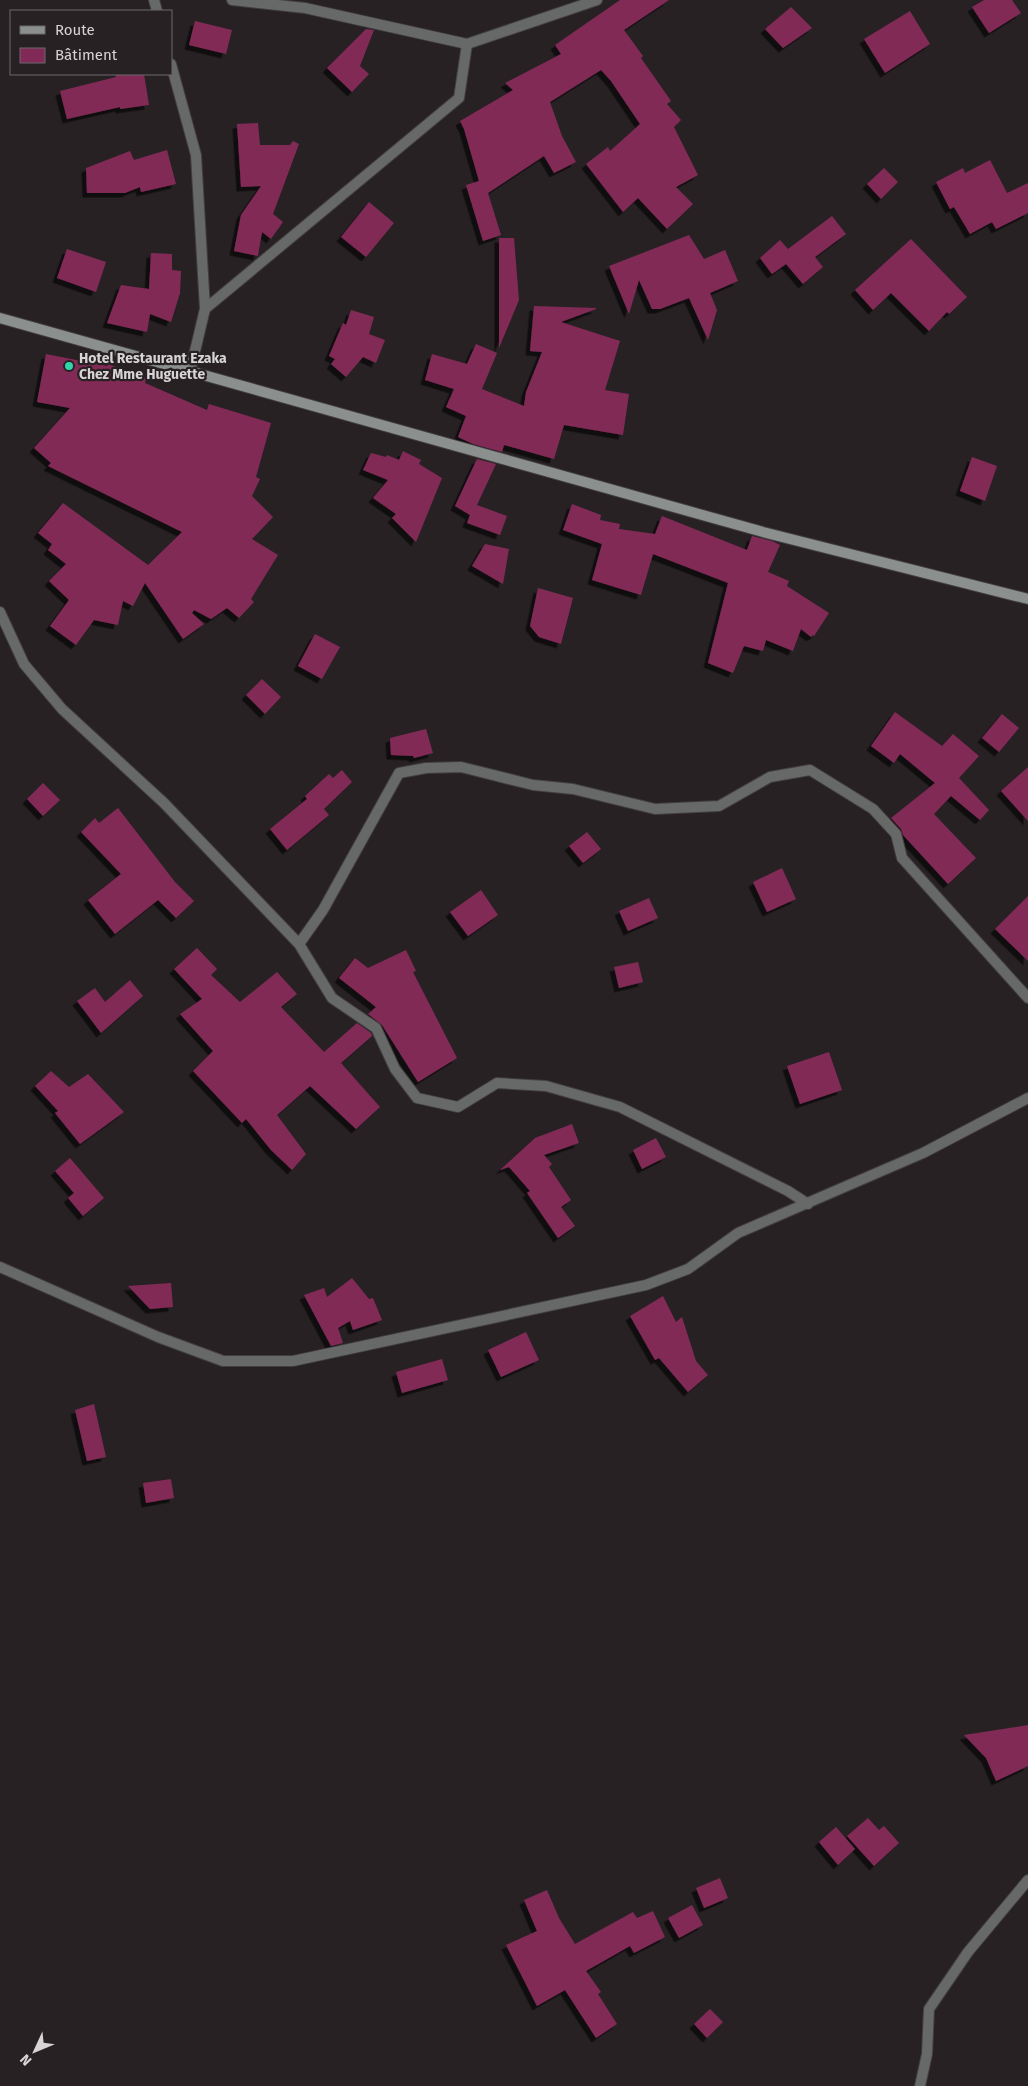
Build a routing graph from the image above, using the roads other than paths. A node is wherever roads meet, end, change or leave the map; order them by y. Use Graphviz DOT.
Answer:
graph roads {
  1 [pos="232,0"];
  2 [pos="597,0"];
  3 [pos="467,44"];
  4 [pos="172,68"];
  5 [pos="205,309"];
  6 [pos="0,318"];
  7 [pos="190,372"];
  8 [pos="1028,599"];
  9 [pos="0,612"];
  10 [pos="299,944"];
  11 [pos="1028,998"];
  12 [pos="1028,1098"];
  13 [pos="808,1204"];
  14 [pos="0,1267"];
  15 [pos="1028,1880"];
  16 [pos="920,2086"];
  1 -- 3 [label="street"];
  2 -- 3 [label="street"];
  3 -- 5 [label="street"];
  4 -- 5 [label="street"];
  5 -- 7 [label="street"];
  6 -- 7 [label="street"];
  7 -- 8 [label="street"];
  9 -- 10 [label="street"];
  10 -- 11 [label="street"];
  10 -- 13 [label="street"];
  12 -- 13 [label="street"];
  13 -- 14 [label="street"];
  15 -- 16 [label="street"];
}
